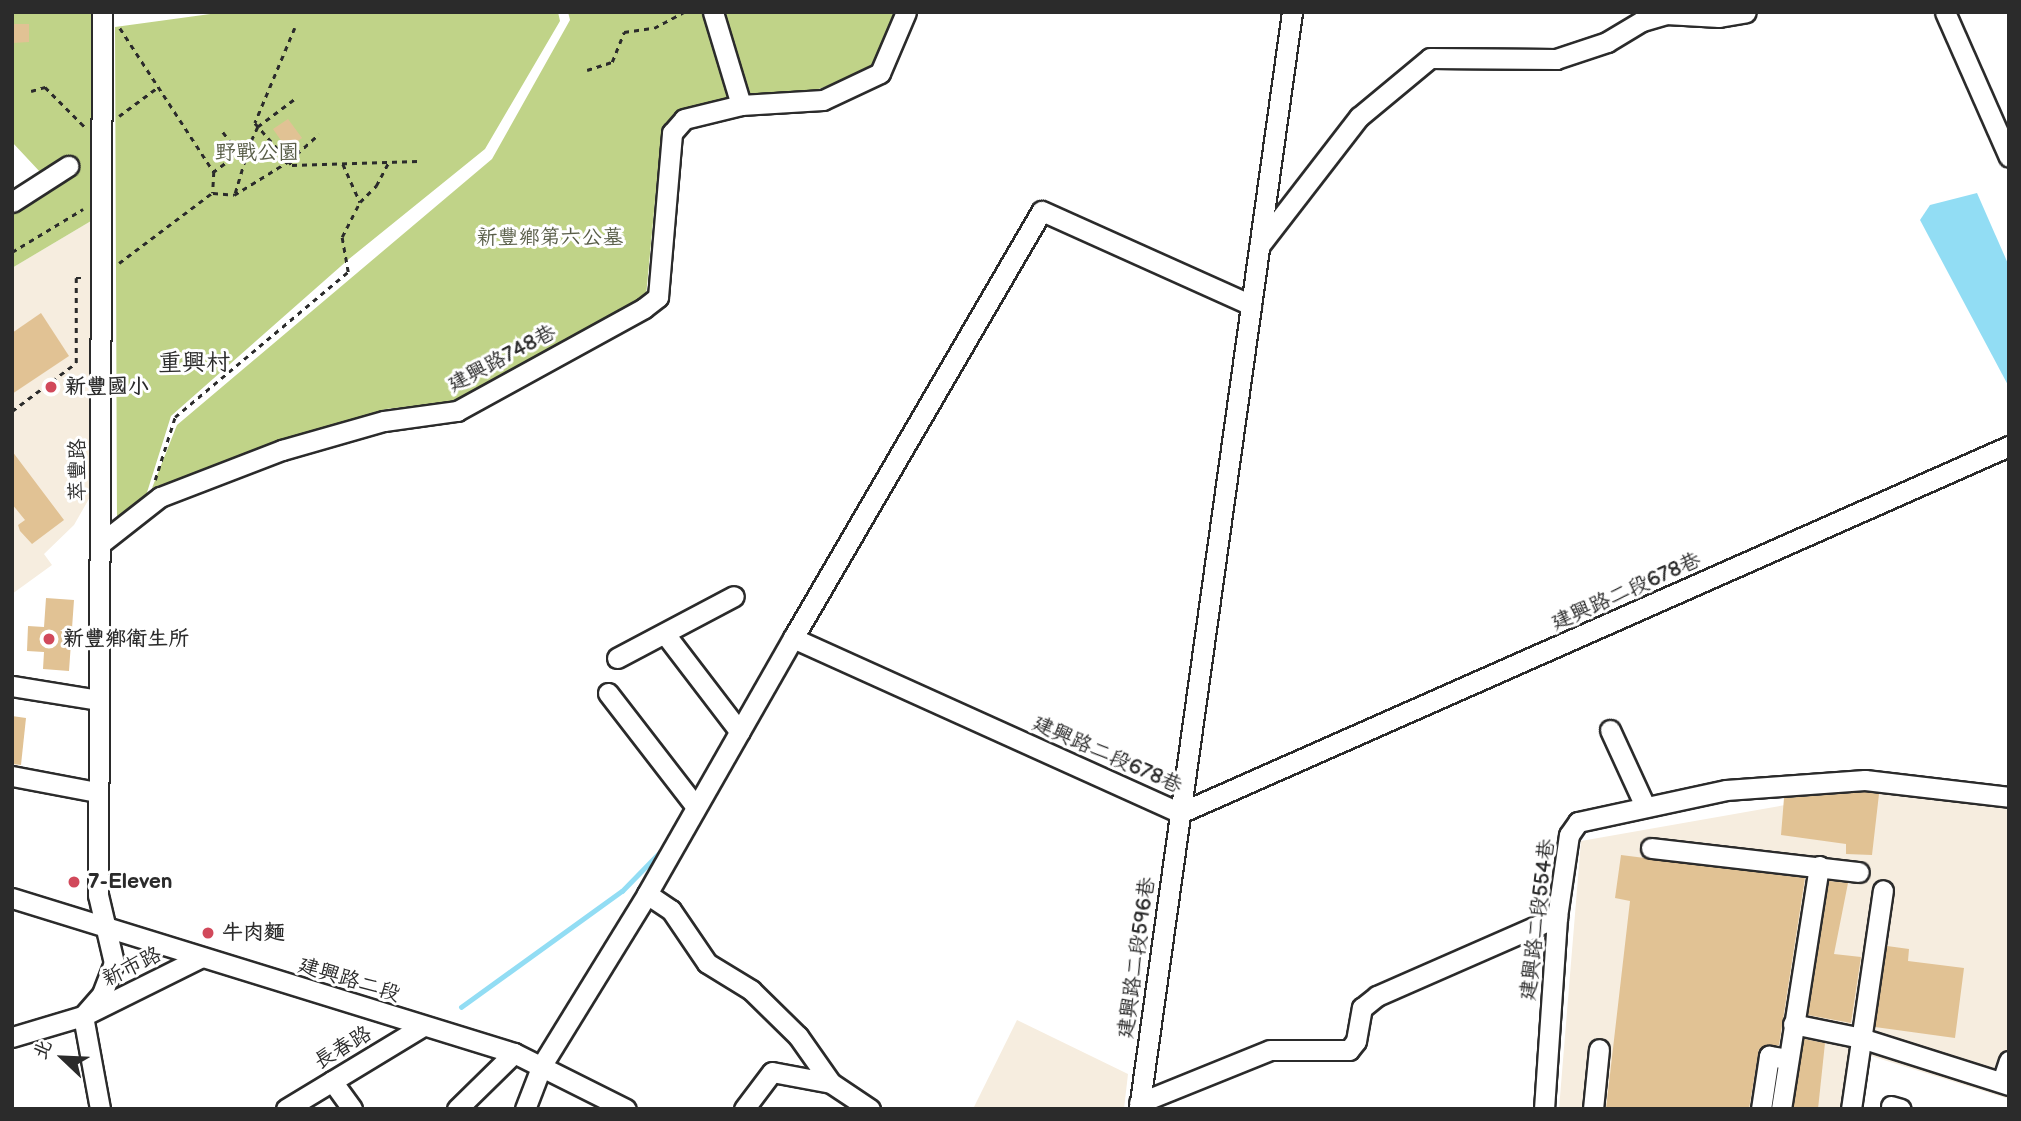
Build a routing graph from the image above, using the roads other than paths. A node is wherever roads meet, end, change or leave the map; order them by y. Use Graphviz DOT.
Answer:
graph roads {
  1 [pos="713,12"];
  2 [pos="906,12"];
  3 [pos="1292,12"];
  4 [pos="1746,12"];
  5 [pos="1945,12"];
  6 [pos="1666,13"];
  7 [pos="108,15"];
  8 [pos="741,105"];
  9 [pos="2009,157"];
  10 [pos="68,166"];
  11 [pos="12,202"];
  12 [pos="1258,247"];
  13 [pos="1251,304"];
  14 [pos="2009,446"];
  15 [pos="100,544"];
  16 [pos="734,596"];
  17 [pos="666,634"];
  18 [pos="793,639"];
  19 [pos="617,658"];
  20 [pos="12,686"];
  21 [pos="608,693"];
  22 [pos="98,700"];
  23 [pos="1610,730"];
  24 [pos="740,732"];
  25 [pos="12,776"];
  26 [pos="97,792"];
  27 [pos="2009,797"];
  28 [pos="1645,806"];
  29 [pos="696,807"];
  30 [pos="1180,813"];
  31 [pos="1651,848"];
  32 [pos="1819,866"];
  33 [pos="1859,872"];
  34 [pos="1883,890"];
  35 [pos="647,894"];
  36 [pos="12,898"];
  37 [pos="1557,917"];
  38 [pos="108,927"];
  39 [pos="200,958"];
  40 [pos="83,1016"];
  41 [pos="1793,1024"];
  42 [pos="424,1027"];
  43 [pos="12,1037"];
  44 [pos="1861,1038"];
  45 [pos="1599,1049"];
  46 [pos="514,1054"];
  47 [pos="1788,1059"];
  48 [pos="2009,1061"];
  49 [pos="542,1065"];
  50 [pos="332,1081"];
  51 [pos="831,1083"];
  52 [pos="2005,1084"];
  53 [pos="1139,1106"];
  54 [pos="100,1109"];
  55 [pos="286,1109"];
  56 [pos="352,1109"];
  57 [pos="457,1109"];
  58 [pos="525,1109"];
  59 [pos="626,1109"];
  60 [pos="744,1109"];
  61 [pos="870,1109"];
  62 [pos="1544,1109"];
  63 [pos="1593,1109"];
  64 [pos="1761,1109"];
  65 [pos="1781,1109"];
  66 [pos="1851,1109"];
  1 -- 8 [label="street"];
  2 -- 8 [label="street, 建興路748巷"];
  3 -- 12 [label="street, 建興路二段596巷"];
  4 -- 6 [label="street"];
  5 -- 9 [label="street"];
  6 -- 12 [label="street"];
  7 -- 15 [label="street, 萃豐路"];
  8 -- 15 [label="street, 建興路748巷"];
  10 -- 11 [label="street"];
  12 -- 13 [label="street, 建興路二段596巷"];
  13 -- 18 [label="street"];
  13 -- 30 [label="street, 建興路二段596巷"];
  14 -- 30 [label="street, 建興路二段678巷"];
  15 -- 22 [label="street, 萃豐路"];
  16 -- 17 [label="street"];
  17 -- 19 [label="street"];
  17 -- 24 [label="street"];
  18 -- 24 [label="street"];
  18 -- 30 [label="street, 建興路二段678巷"];
  20 -- 22 [label="street"];
  21 -- 29 [label="street"];
  22 -- 26 [label="street, 萃豐路"];
  23 -- 28 [label="street"];
  24 -- 29 [label="street"];
  25 -- 26 [label="street"];
  26 -- 38 [label="street, 萃豐路"];
  27 -- 28 [label="street, 建興路二段554巷"];
  28 -- 37 [label="street, 建興路二段554巷"];
  29 -- 35 [label="street"];
  30 -- 53 [label="street, 建興路二段596巷"];
  31 -- 32 [label="street"];
  32 -- 33 [label="street"];
  32 -- 41 [label="street"];
  34 -- 44 [label="street"];
  35 -- 49 [label="street"];
  35 -- 51 [label="street"];
  36 -- 38 [label="street, 建興路二段"];
  37 -- 53 [label="street"];
  37 -- 62 [label="street, 建興路二段554巷"];
  38 -- 39 [label="street, 建興路二段"];
  38 -- 40 [label="street, 新市路"];
  39 -- 40 [label="street, 新市路"];
  39 -- 42 [label="street, 建興路二段"];
  40 -- 43 [label="street, 新市路"];
  40 -- 54 [label="street"];
  41 -- 44 [label="street"];
  41 -- 47 [label="street"];
  42 -- 46 [label="street, 建興路二段"];
  42 -- 50 [label="street, 長春路"];
  44 -- 52 [label="street"];
  44 -- 66 [label="street"];
  45 -- 63 [label="street"];
  46 -- 49 [label="street, 建興路二段"];
  46 -- 57 [label="street"];
  47 -- 64 [label="street"];
  47 -- 65 [label="street"];
  48 -- 52 [label="street"];
  49 -- 58 [label="street"];
  49 -- 59 [label="street, 建興路二段"];
  50 -- 55 [label="street, 長春路"];
  50 -- 56 [label="street"];
  51 -- 60 [label="street"];
  51 -- 61 [label="street"];
}
